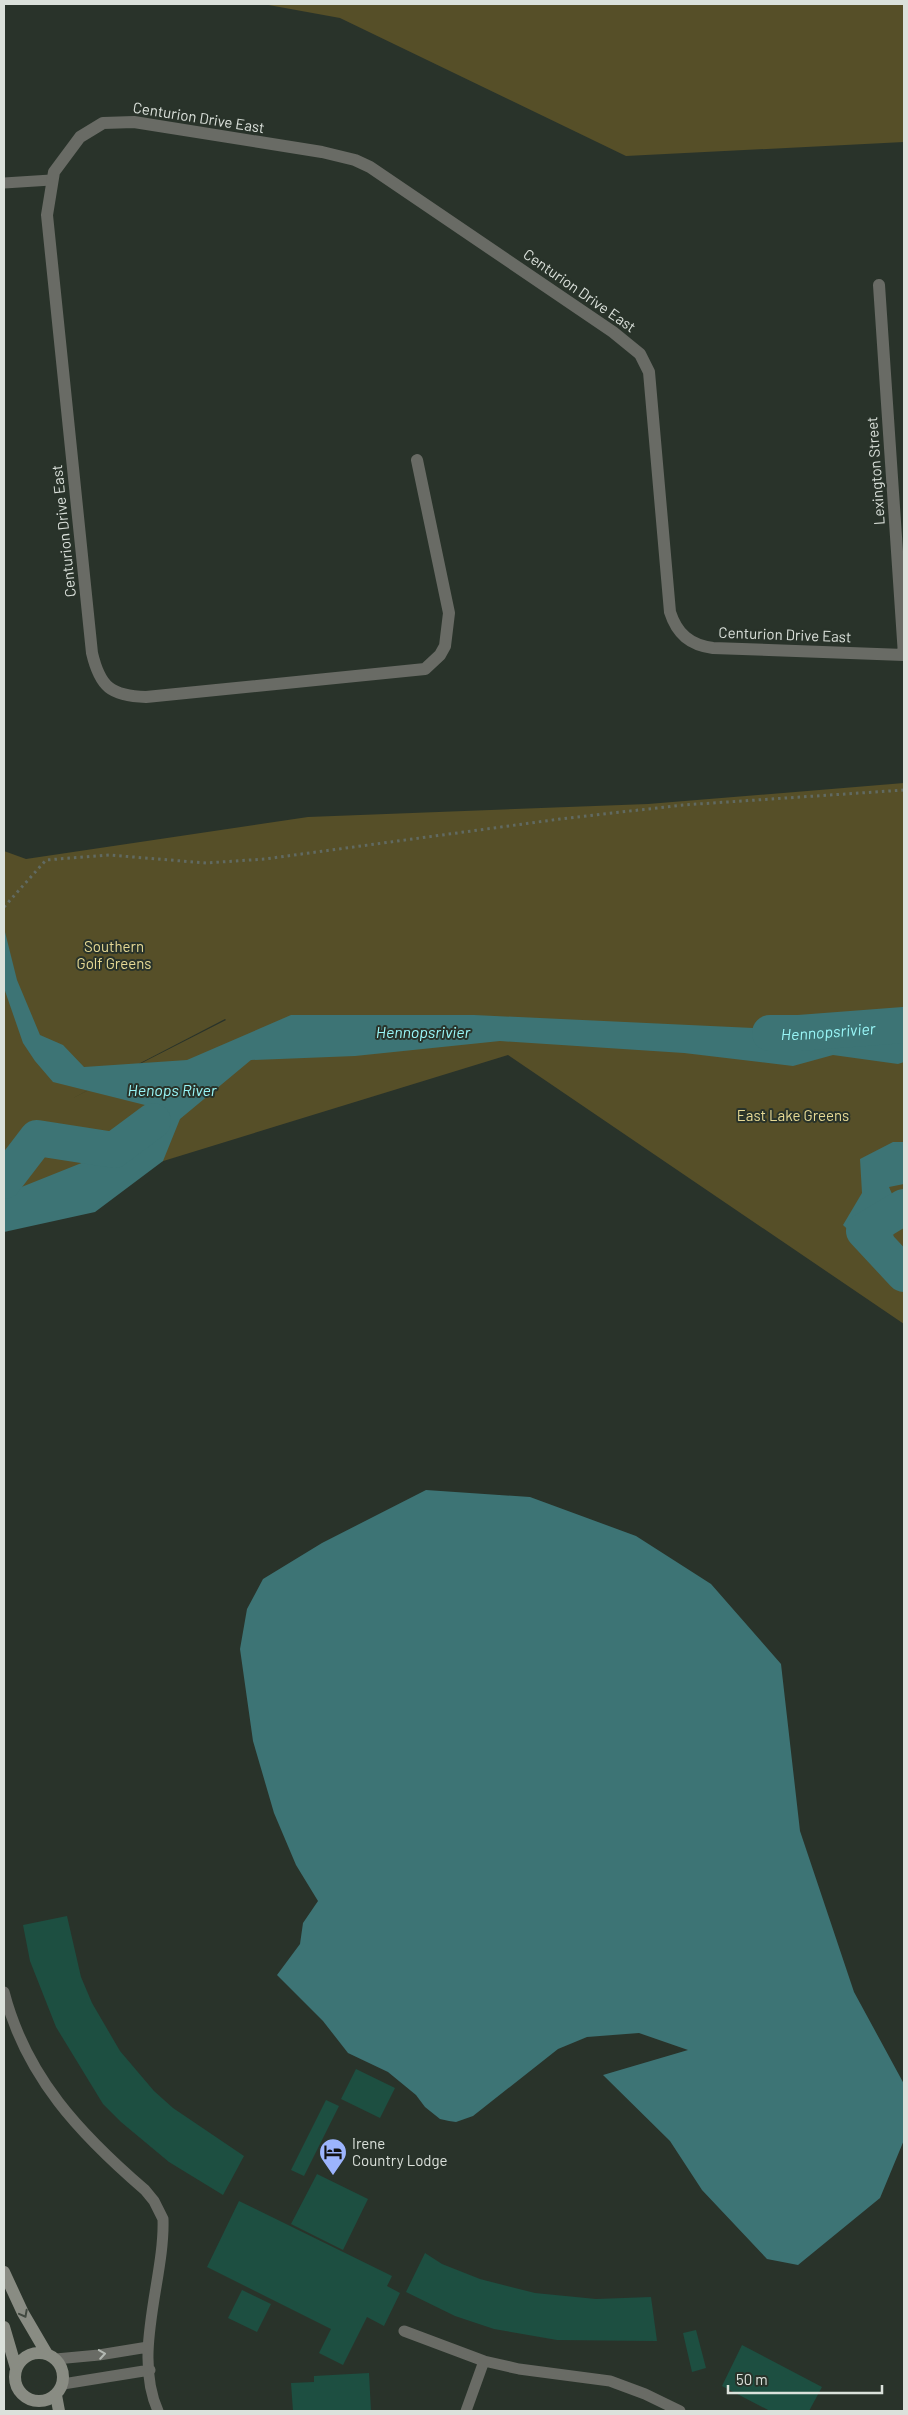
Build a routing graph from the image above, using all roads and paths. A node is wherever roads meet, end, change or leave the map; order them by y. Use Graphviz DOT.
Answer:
graph roads {
  1 [pos="51,180"];
  2 [pos="4,183"];
  3 [pos="879,285"];
  4 [pos="417,460"];
  5 [pos="904,655"];
  6 [pos="904,790"];
  7 [pos="4,907"];
  8 [pos="4,1992"];
  9 [pos="4,2272"];
  10 [pos="4,2327"];
  11 [pos="404,2331"];
  12 [pos="148,2347"];
  13 [pos="52,2356"];
  14 [pos="484,2361"];
  15 [pos="16,2368"];
  16 [pos="150,2370"];
  17 [pos="59,2390"];
  18 [pos="27,2398"];
  19 [pos="659,2407"];
  20 [pos="156,2409"];
  21 [pos="30,2411"];
  22 [pos="59,2411"];
  23 [pos="466,2411"];
  24 [pos="680,2411"];
  1 -- 2 [label="lane"];
  1 -- 4 [label="street, Centurion Drive East"];
  1 -- 5 [label="street, Centurion Drive East"];
  3 -- 5 [label="street, Lexington Street"];
  6 -- 7 [label="path"];
  8 -- 12 [label="lane"];
  9 -- 13 [label="main road, one-way"];
  10 -- 15 [label="main road"];
  11 -- 14 [label="lane"];
  13 -- 12 [label="lane, one-way"];
  12 -- 16 [label="lane"];
  13 -- 15 [label="main road"];
  13 -- 17 [label="main road"];
  14 -- 19 [label="lane"];
  14 -- 23 [label="lane"];
  15 -- 18 [label="main road"];
  16 -- 17 [label="lane"];
  16 -- 20 [label="lane"];
  17 -- 18 [label="main road"];
  17 -- 22 [label="main road"];
  18 -- 21 [label="main road"];
  19 -- 24 [label="lane"];
}
